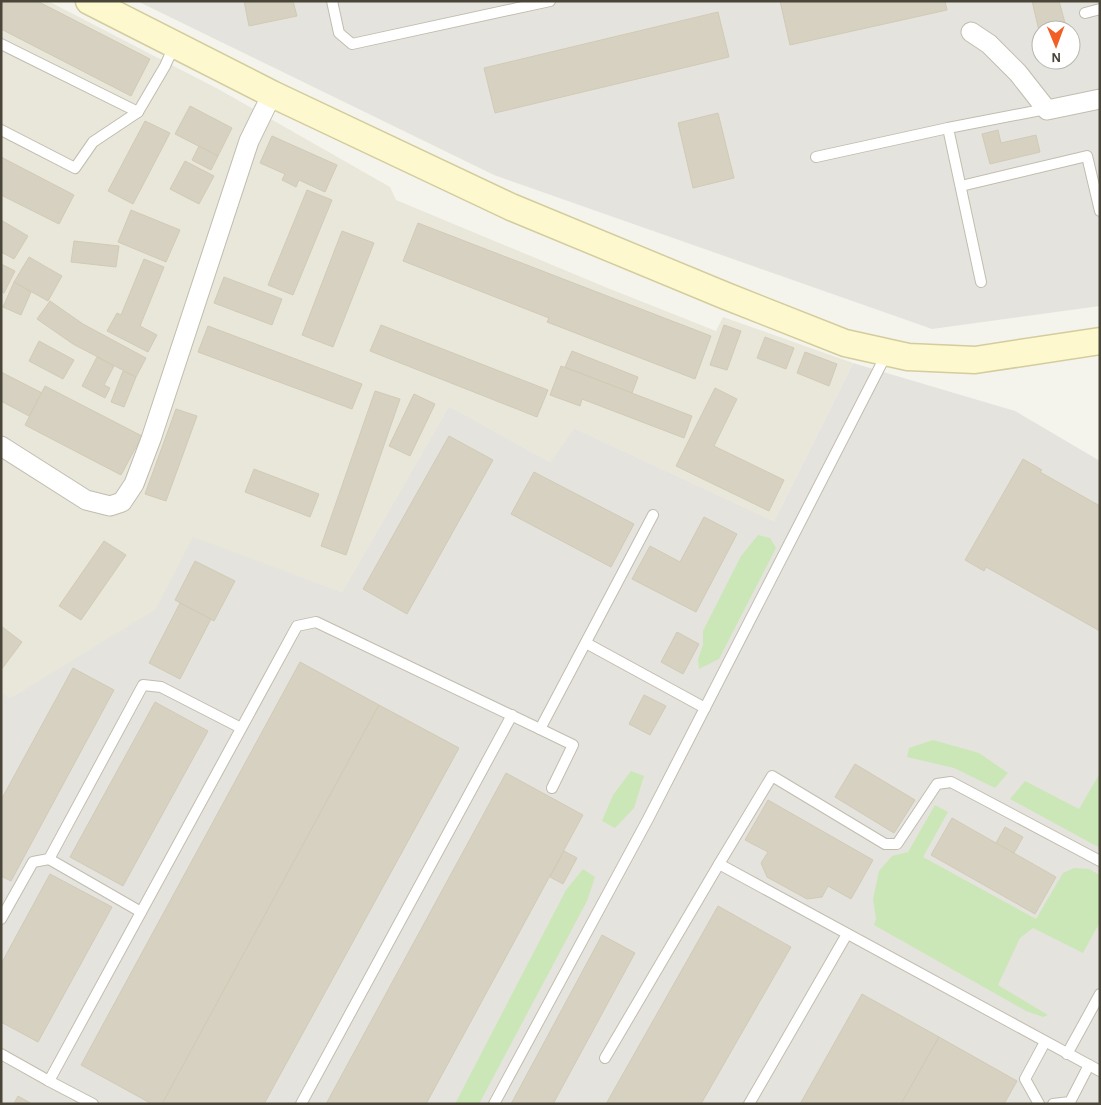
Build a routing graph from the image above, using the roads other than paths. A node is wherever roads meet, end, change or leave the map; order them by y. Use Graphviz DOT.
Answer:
graph roads {
  1 [pos="89,1"];
  2 [pos="332,1"];
  3 [pos="550,1"];
  4 [pos="1100,9"];
  5 [pos="1085,13"];
  6 [pos="971,32"];
  7 [pos="1,44"];
  8 [pos="175,45"];
  9 [pos="272,94"];
  10 [pos="1100,99"];
  11 [pos="1046,108"];
  12 [pos="138,112"];
  13 [pos="948,128"];
  14 [pos="1,130"];
  15 [pos="816,157"];
  16 [pos="961,186"];
  17 [pos="1100,211"];
  18 [pos="981,282"];
  19 [pos="1100,341"];
  20 [pos="888,352"];
  21 [pos="1,446"];
  22 [pos="653,515"];
  23 [pos="586,643"];
  24 [pos="705,708"];
  25 [pos="512,715"];
  26 [pos="241,728"];
  27 [pos="540,729"];
  28 [pos="552,788"];
  29 [pos="49,859"];
  30 [pos="1100,861"];
  31 [pos="718,864"];
  32 [pos="141,912"];
  33 [pos="1,919"];
  34 [pos="847,934"];
  35 [pos="1100,994"];
  36 [pos="1045,1042"];
  37 [pos="1,1054"];
  38 [pos="1067,1054"];
  39 [pos="605,1058"];
  40 [pos="1089,1065"];
  41 [pos="1100,1072"];
  42 [pos="49,1081"];
  43 [pos="93,1104"];
  44 [pos="301,1104"];
  45 [pos="494,1104"];
  46 [pos="749,1104"];
  47 [pos="1039,1104"];
  48 [pos="1053,1104"];
  1 -- 8 [label="main road"];
  2 -- 3 [label="lane"];
  4 -- 5 [label="lane"];
  6 -- 11 [label="street"];
  7 -- 12 [label="lane"];
  8 -- 9 [label="main road"];
  8 -- 12 [label="lane"];
  9 -- 20 [label="main road"];
  9 -- 21 [label="street"];
  10 -- 11 [label="street"];
  11 -- 13 [label="lane"];
  12 -- 14 [label="lane"];
  13 -- 15 [label="lane"];
  13 -- 16 [label="lane"];
  16 -- 17 [label="lane"];
  16 -- 18 [label="lane"];
  19 -- 20 [label="main road"];
  20 -- 24 [label="lane"];
  22 -- 23 [label="lane"];
  23 -- 24 [label="lane"];
  23 -- 27 [label="lane"];
  24 -- 45 [label="lane"];
  25 -- 26 [label="lane"];
  25 -- 27 [label="lane"];
  25 -- 44 [label="lane"];
  26 -- 29 [label="lane"];
  26 -- 32 [label="lane"];
  27 -- 28 [label="lane"];
  29 -- 32 [label="lane"];
  29 -- 33 [label="lane"];
  30 -- 31 [label="lane"];
  31 -- 34 [label="lane"];
  31 -- 39 [label="lane"];
  32 -- 42 [label="lane"];
  34 -- 36 [label="lane"];
  34 -- 46 [label="lane"];
  35 -- 38 [label="lane"];
  36 -- 38 [label="lane"];
  36 -- 47 [label="lane"];
  37 -- 42 [label="lane"];
  38 -- 40 [label="lane"];
  40 -- 41 [label="lane"];
  40 -- 48 [label="lane"];
  42 -- 43 [label="lane"];
}
